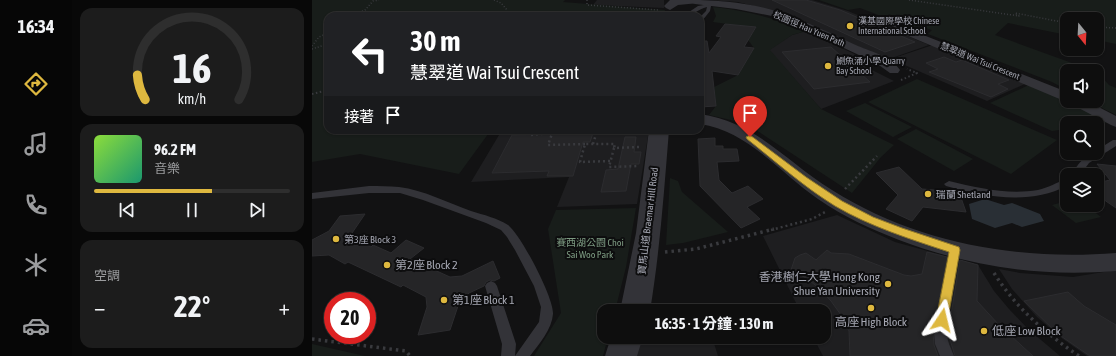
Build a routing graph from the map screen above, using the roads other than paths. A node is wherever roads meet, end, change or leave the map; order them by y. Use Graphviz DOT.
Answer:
graph roads {
  1 [pos="697,3"];
  2 [pos="667,8"];
  3 [pos="692,12"];
  4 [pos="702,12"];
  5 [pos="704,16"];
  6 [pos="893,26"];
  7 [pos="924,29"];
  8 [pos="911,33"];
  9 [pos="894,70"];
  10 [pos="1060,94"];
  11 [pos="1089,108"];
  12 [pos="704,120"];
  13 [pos="1116,122"];
  14 [pos="658,134"];
  15 [pos="1116,142"];
  16 [pos="1081,168"];
  17 [pos="949,184"];
  18 [pos="1060,186"];
  19 [pos="312,196"];
  20 [pos="955,250"];
  21 [pos="1116,262"];
  22 [pos="491,286"];
  23 [pos="636,304"];
  24 [pos="625,344"];
  25 [pos="508,356"];
  26 [pos="522,356"];
  27 [pos="621,356"];
  28 [pos="947,356"];
  1 -- 2 [label="street"];
  1 -- 3 [label="lane"];
  1 -- 4 [label="lane"];
  1 -- 5 [label="lane"];
  1 -- 9 [label="street, 校園徑 Hau Yuen Path"];
  6 -- 8 [label="street, 慧翠道 Wai Tsui Crescent"];
  7 -- 8 [label="street"];
  8 -- 10 [label="street, 慧翠道 Wai Tsui Crescent"];
  11 -- 13 [label="street"];
  12 -- 20 [label="street"];
  14 -- 23 [label="street, 寶馬山道 Braemar Hill Road"];
  15 -- 16 [label="lane"];
  17 -- 18 [label="lane"];
  19 -- 26 [label="lane"];
  20 -- 21 [label="street"];
  20 -- 28 [label="lane"];
  22 -- 25 [label="lane"];
  24 -- 27 [label="street"];
}
